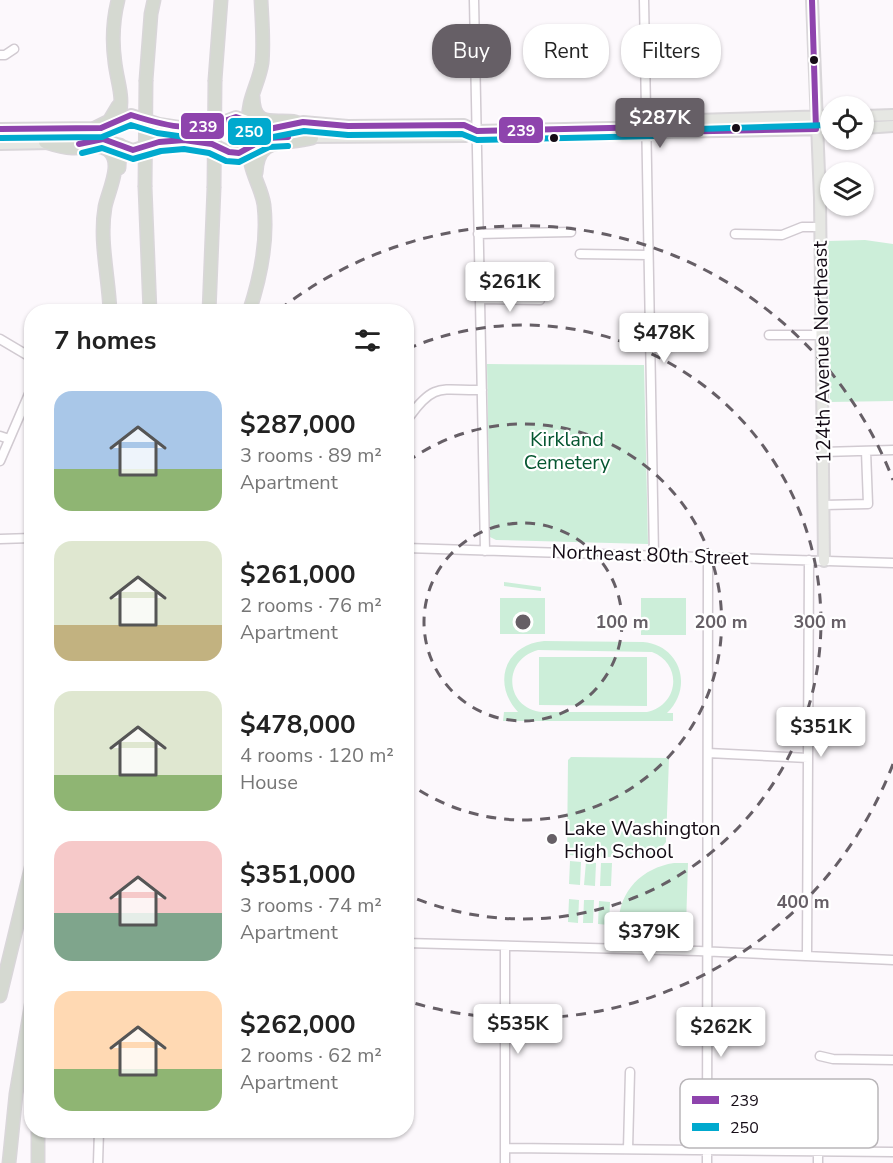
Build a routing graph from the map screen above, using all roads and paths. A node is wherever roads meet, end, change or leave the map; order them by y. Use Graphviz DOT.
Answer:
graph roads {
  1 [pos="118,0"];
  2 [pos="154,0"];
  3 [pos="221,0"];
  4 [pos="261,0"];
  5 [pos="474,0"];
  6 [pos="644,0"];
  7 [pos="812,0"];
  8 [pos="14,49"];
  9 [pos="0,55"];
  10 [pos="119,81"];
  11 [pos="254,93"];
  12 [pos="893,115"];
  13 [pos="816,116"];
  14 [pos="820,116"];
  15 [pos="874,116"];
  16 [pos="119,120"];
  17 [pos="296,122"];
  18 [pos="249,123"];
  19 [pos="893,126"];
  20 [pos="651,127"];
  21 [pos="874,127"];
  22 [pos="95,128"];
  23 [pos="0,129"];
  24 [pos="816,129"];
  25 [pos="820,129"];
  26 [pos="25,130"];
  27 [pos="477,131"];
  28 [pos="0,137"];
  29 [pos="312,138"];
  30 [pos="45,142"];
  31 [pos="0,144"];
  32 [pos="120,145"];
  33 [pos="251,146"];
  34 [pos="256,178"];
  35 [pos="111,186"];
  36 [pos="820,226"];
  37 [pos="571,232"];
  38 [pos="478,234"];
  39 [pos="735,234"];
  40 [pos="580,254"];
  41 [pos="648,255"];
  42 [pos="480,300"];
  43 [pos="540,300"];
  44 [pos="109,304"];
  45 [pos="150,304"];
  46 [pos="209,304"];
  47 [pos="251,304"];
  48 [pos="700,322"];
  49 [pos="650,323"];
  50 [pos="768,335"];
  51 [pos="822,335"];
  52 [pos="0,339"];
  53 [pos="24,353"];
  54 [pos="482,390"];
  55 [pos="24,401"];
  56 [pos="414,410"];
  57 [pos="4,437"];
  58 [pos="893,450"];
  59 [pos="866,451"];
  60 [pos="823,452"];
  61 [pos="0,461"];
  62 [pos="824,505"];
  63 [pos="24,538"];
  64 [pos="0,539"];
  65 [pos="414,548"];
  66 [pos="485,551"];
  67 [pos="654,556"];
  68 [pos="708,558"];
  69 [pos="809,560"];
  70 [pos="824,561"];
  71 [pos="893,563"];
  72 [pos="708,753"];
  73 [pos="808,759"];
  74 [pos="24,897"];
  75 [pos="414,943"];
  76 [pos="505,947"];
  77 [pos="708,952"];
  78 [pos="807,955"];
  79 [pos="893,960"];
  80 [pos="0,996"];
  81 [pos="24,1045"];
  82 [pos="820,1056"];
  83 [pos="893,1060"];
  84 [pos="630,1072"];
  85 [pos="707,1079"];
  86 [pos="39,1138"];
  87 [pos="99,1138"];
  88 [pos="505,1148"];
  89 [pos="628,1149"];
  90 [pos="707,1149"];
  91 [pos="818,1151"];
  92 [pos="893,1152"];
  93 [pos="9,1163"];
  94 [pos="38,1163"];
  95 [pos="98,1163"];
  96 [pos="505,1163"];
  97 [pos="707,1163"];
  98 [pos="818,1163"];
  1 -- 10 [label="highway"];
  2 -- 45 [label="highway, bridge"];
  3 -- 46 [label="highway, bridge"];
  4 -- 11 [label="highway"];
  5 -- 27 [label="street"];
  6 -- 20 [label="street"];
  7 -- 13 [label="main road, 124th Avenue Northeast"];
  8 -- 9 [label="street"];
  10 -- 16 [label="highway"];
  10 -- 22 [label="highway"];
  11 -- 17 [label="highway"];
  11 -- 18 [label="highway"];
  12 -- 15 [label="main road"];
  13 -- 14 [label="main road"];
  13 -- 20 [label="main road"];
  13 -- 24 [label="main road, 124th Avenue Northeast"];
  16 -- 18 [label="main road"];
  16 -- 22 [label="main road"];
  16 -- 32 [label="main road"];
  17 -- 18 [label="main road"];
  17 -- 27 [label="main road"];
  18 -- 33 [label="main road"];
  19 -- 21 [label="main road"];
  20 -- 24 [label="main road"];
  20 -- 27 [label="main road"];
  20 -- 41 [label="street"];
  22 -- 26 [label="main road"];
  23 -- 26 [label="main road"];
  24 -- 25 [label="main road"];
  24 -- 36 [label="main road, 124th Avenue Northeast"];
  26 -- 28 [label="main road"];
  27 -- 29 [label="main road"];
  27 -- 38 [label="street"];
  29 -- 33 [label="main road"];
  29 -- 34 [label="highway"];
  30 -- 31 [label="main road"];
  30 -- 32 [label="main road"];
  30 -- 35 [label="highway"];
  32 -- 33 [label="main road"];
  32 -- 35 [label="highway"];
  33 -- 34 [label="highway"];
  34 -- 47 [label="highway"];
  35 -- 44 [label="highway"];
  36 -- 39 [label="street"];
  36 -- 51 [label="main road, 124th Avenue Northeast"];
  37 -- 38 [label="street"];
  38 -- 42 [label="street"];
  40 -- 41 [label="street"];
  41 -- 49 [label="street"];
  42 -- 43 [label="street"];
  42 -- 54 [label="street"];
  48 -- 49 [label="street"];
  49 -- 67 [label="street"];
  50 -- 51 [label="street"];
  51 -- 60 [label="main road, 124th Avenue Northeast"];
  52 -- 53 [label="street"];
  54 -- 56 [label="street"];
  54 -- 66 [label="street"];
  55 -- 57 [label="street"];
  57 -- 61 [label="street"];
  58 -- 59 [label="street"];
  59 -- 60 [label="street"];
  59 -- 62 [label="street"];
  60 -- 62 [label="main road, 124th Avenue Northeast"];
  62 -- 70 [label="main road, 124th Avenue Northeast"];
  63 -- 64 [label="street"];
  65 -- 66 [label="street, Northeast 80th Street"];
  66 -- 67 [label="street, Northeast 80th Street"];
  67 -- 68 [label="street, Northeast 80th Street"];
  68 -- 69 [label="street, Northeast 80th Street"];
  68 -- 72 [label="street"];
  69 -- 70 [label="street, Northeast 80th Street"];
  69 -- 73 [label="street"];
  70 -- 71 [label="street, Northeast 80th Street"];
  72 -- 73 [label="street"];
  72 -- 77 [label="street"];
  73 -- 78 [label="street"];
  74 -- 80 [label="highway"];
  75 -- 76 [label="street"];
  76 -- 77 [label="street"];
  76 -- 88 [label="street"];
  77 -- 78 [label="street"];
  77 -- 85 [label="street"];
  78 -- 79 [label="street"];
  81 -- 93 [label="highway"];
  82 -- 83 [label="street"];
  84 -- 89 [label="street"];
  86 -- 94 [label="highway"];
  87 -- 95 [label="street"];
  88 -- 89 [label="street"];
  88 -- 96 [label="street"];
  89 -- 90 [label="street"];
  90 -- 91 [label="street"];
  90 -- 97 [label="street"];
  91 -- 92 [label="street"];
  91 -- 98 [label="street"];
}
